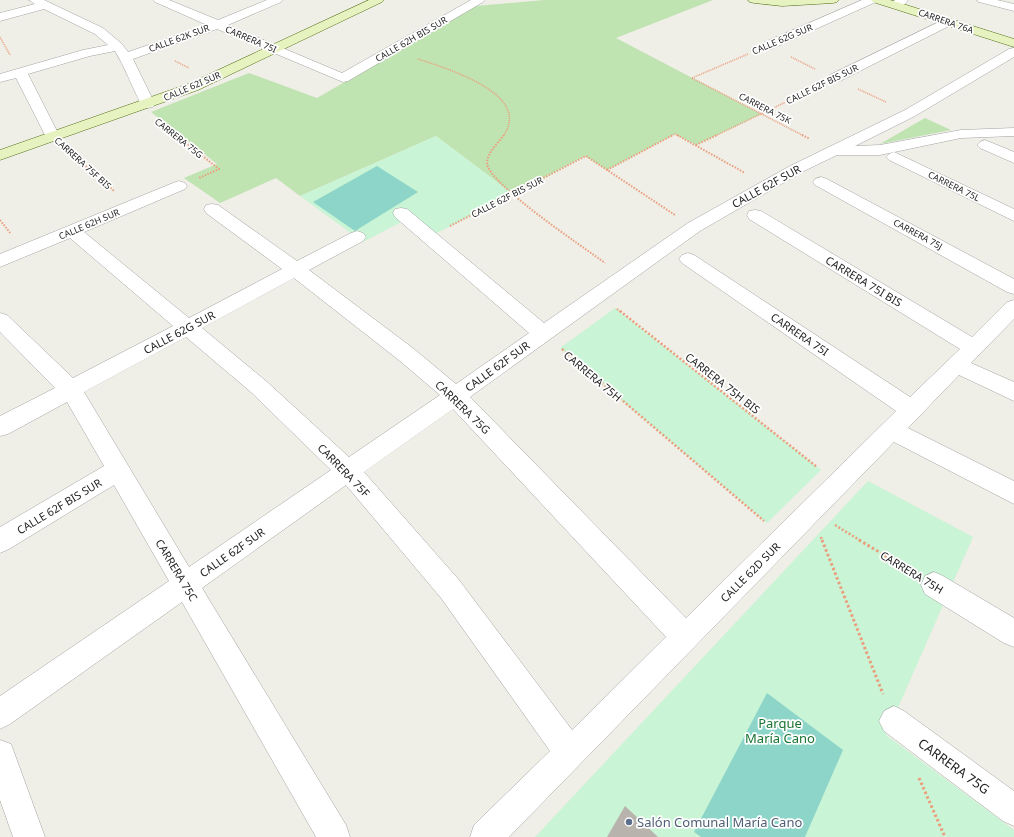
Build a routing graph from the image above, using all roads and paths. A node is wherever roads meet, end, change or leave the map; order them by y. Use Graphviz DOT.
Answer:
graph roads {
  1 [pos="159,0"];
  2 [pos="277,0"];
  3 [pos="378,0"];
  4 [pos="479,0"];
  5 [pos="754,0"];
  6 [pos="833,0"];
  7 [pos="872,0"];
  8 [pos="877,0"];
  9 [pos="983,0"];
  10 [pos="899,2"];
  11 [pos="40,3"];
  12 [pos="1014,8"];
  13 [pos="0,17"];
  14 [pos="947,22"];
  15 [pos="217,25"];
  16 [pos="0,37"];
  17 [pos="767,46"];
  18 [pos="151,48"];
  19 [pos="274,49"];
  20 [pos="122,52"];
  21 [pos="388,52"];
  22 [pos="1013,52"];
  23 [pos="10,55"];
  24 [pos="20,72"];
  25 [pos="0,78"];
  26 [pos="343,78"];
  27 [pos="692,78"];
  28 [pos="835,78"];
  29 [pos="210,79"];
  30 [pos="143,105"];
  31 [pos="761,114"];
  32 [pos="1014,132"];
  33 [pos="53,137"];
  34 [pos="985,145"];
  35 [pos="696,146"];
  36 [pos="833,151"];
  37 [pos="0,155"];
  38 [pos="894,157"];
  39 [pos="1014,158"];
  40 [pos="219,169"];
  41 [pos="607,170"];
  42 [pos="821,182"];
  43 [pos="767,185"];
  44 [pos="179,186"];
  45 [pos="513,194"];
  46 [pos="132,206"];
  47 [pos="212,210"];
  48 [pos="401,213"];
  49 [pos="755,215"];
  50 [pos="1014,216"];
  51 [pos="694,227"];
  52 [pos="72,231"];
  53 [pos="357,237"];
  54 [pos="429,237"];
  55 [pos="688,259"];
  56 [pos="0,261"];
  57 [pos="296,270"];
  58 [pos="623,276"];
  59 [pos="598,294"];
  60 [pos="1014,302"];
  61 [pos="0,320"];
  62 [pos="188,328"];
  63 [pos="542,333"];
  64 [pos="965,356"];
  65 [pos="71,390"];
  66 [pos="1014,392"];
  67 [pos="455,396"];
  68 [pos="912,410"];
  69 [pos="0,428"];
  70 [pos="892,430"];
  71 [pos="118,470"];
  72 [pos="348,471"];
  73 [pos="838,484"];
  74 [pos="1014,493"];
  75 [pos="811,511"];
  76 [pos="784,538"];
  77 [pos="0,541"];
  78 [pos="186,584"];
  79 [pos="934,585"];
  80 [pos="1014,633"];
  81 [pos="685,637"];
  82 [pos="0,714"];
  83 [pos="894,721"];
  84 [pos="570,753"];
  85 [pos="0,755"];
  86 [pos="916,772"];
  87 [pos="1014,810"];
  88 [pos="29,837"];
  89 [pos="334,837"];
  90 [pos="486,837"];
  91 [pos="945,837"];
  1 -- 15 [label="street, CARRERA 75I"];
  2 -- 15 [label="street, CALLE 62K SUR"];
  3 -- 19 [label="street, CALLE 62I SUR"];
  4 -- 21 [label="street, CALLE 62H BIS SUR"];
  5 -- 6 [label="street"];
  7 -- 17 [label="street, CALLE 62G SUR"];
  8 -- 10 [label="street, CARRERA 76A"];
  9 -- 12 [label="street"];
  10 -- 14 [label="street, CARRERA 76A"];
  11 -- 13 [label="street"];
  11 -- 20 [label="street"];
  14 -- 22 [label="street, CARRERA 76A"];
  14 -- 28 [label="street, CALLE 62F BIS SUR"];
  15 -- 18 [label="street, CALLE 62K SUR"];
  15 -- 19 [label="street, CARRERA 75I"];
  16 -- 23 [label="path"];
  17 -- 27 [label="path, CALLE 62G SUR"];
  18 -- 20 [label="street, CALLE 62K SUR"];
  18 -- 29 [label="path"];
  19 -- 26 [label="street, CARRERA 75I"];
  19 -- 29 [label="street, CALLE 62I SUR"];
  20 -- 24 [label="street, CALLE 62K SUR"];
  20 -- 30 [label="street"];
  21 -- 26 [label="street, CALLE 62H BIS SUR"];
  21 -- 45 [label="path"];
  22 -- 36 [label="street, CALLE 62F SUR"];
  24 -- 25 [label="street, CALLE 62K SUR"];
  24 -- 33 [label="street, CARRERA 75F BIS"];
  27 -- 31 [label="path, CARRERA 75K"];
  28 -- 31 [label="path, CALLE 62F BIS SUR"];
  29 -- 30 [label="street, CALLE 62I SUR"];
  30 -- 33 [label="street, CALLE 62I SUR"];
  30 -- 40 [label="path, CARRERA 75G"];
  31 -- 35 [label="path, CALLE 62F BIS SUR"];
  31 -- 36 [label="path, CARRERA 75K"];
  32 -- 36 [label="street"];
  33 -- 37 [label="street, CALLE 62I SUR"];
  33 -- 46 [label="path, CARRERA 75F BIS"];
  34 -- 39 [label="street"];
  35 -- 41 [label="path"];
  35 -- 43 [label="path"];
  36 -- 43 [label="street, CALLE 62F SUR"];
  38 -- 50 [label="street, CARRERA 75L"];
  41 -- 45 [label="path, CALLE 62F BIS SUR"];
  41 -- 51 [label="path"];
  42 -- 60 [label="street, CARRERA 75J"];
  43 -- 51 [label="street, CALLE 62F SUR"];
  44 -- 46 [label="street, CALLE 62H SUR"];
  45 -- 54 [label="path, CALLE 62F BIS SUR"];
  45 -- 58 [label="path"];
  46 -- 52 [label="street, CALLE 62H SUR"];
  47 -- 57 [label="street, CARRERA 75G"];
  48 -- 54 [label="street"];
  49 -- 64 [label="street, CARRERA 75I BIS"];
  51 -- 58 [label="street, CALLE 62F SUR"];
  52 -- 56 [label="street, CALLE 62H SUR"];
  52 -- 62 [label="street, CARRERA 75F"];
  53 -- 57 [label="street, CALLE 62G SUR"];
  54 -- 63 [label="street"];
  55 -- 68 [label="street, CARRERA 75I"];
  57 -- 62 [label="street, CALLE 62G SUR"];
  57 -- 67 [label="street, CARRERA 75G"];
  58 -- 59 [label="street, CALLE 62F SUR"];
  59 -- 63 [label="street, CALLE 62F SUR"];
  59 -- 73 [label="path, CARRERA 75H BIS"];
  60 -- 64 [label="street, CALLE 62D SUR"];
  61 -- 65 [label="street, CARRERA 75C"];
  62 -- 65 [label="street, CALLE 62G SUR"];
  62 -- 72 [label="street, CARRERA 75F"];
  63 -- 67 [label="street, CALLE 62F SUR"];
  63 -- 76 [label="path, CARRERA 75H"];
  64 -- 66 [label="street, CARRERA 75I BIS"];
  64 -- 68 [label="street, CALLE 62D SUR"];
  65 -- 69 [label="street, CALLE 62G SUR"];
  65 -- 71 [label="street, CARRERA 75C"];
  67 -- 72 [label="street, CALLE 62F SUR"];
  67 -- 81 [label="street, CARRERA 75G"];
  68 -- 70 [label="street, CALLE 62D SUR"];
  70 -- 73 [label="street, CALLE 62D SUR"];
  70 -- 74 [label="street"];
  71 -- 77 [label="street, CALLE 62F BIS SUR"];
  71 -- 78 [label="street, CARRERA 75C"];
  72 -- 78 [label="street, CALLE 62F SUR"];
  72 -- 84 [label="street, CARRERA 75F"];
  73 -- 75 [label="street, CALLE 62D SUR"];
  75 -- 76 [label="street, CALLE 62D SUR"];
  75 -- 79 [label="path, CARRERA 75H"];
  75 -- 83 [label="path"];
  76 -- 81 [label="street, CALLE 62D SUR"];
  78 -- 82 [label="street, CALLE 62F SUR"];
  78 -- 89 [label="street, CARRERA 75C"];
  79 -- 80 [label="street, CARRERA 75H"];
  81 -- 84 [label="street, CALLE 62D SUR"];
  83 -- 87 [label="street, CARRERA 75G"];
  84 -- 90 [label="street, CALLE 62D SUR"];
  85 -- 88 [label="street"];
  86 -- 91 [label="path"];
}
